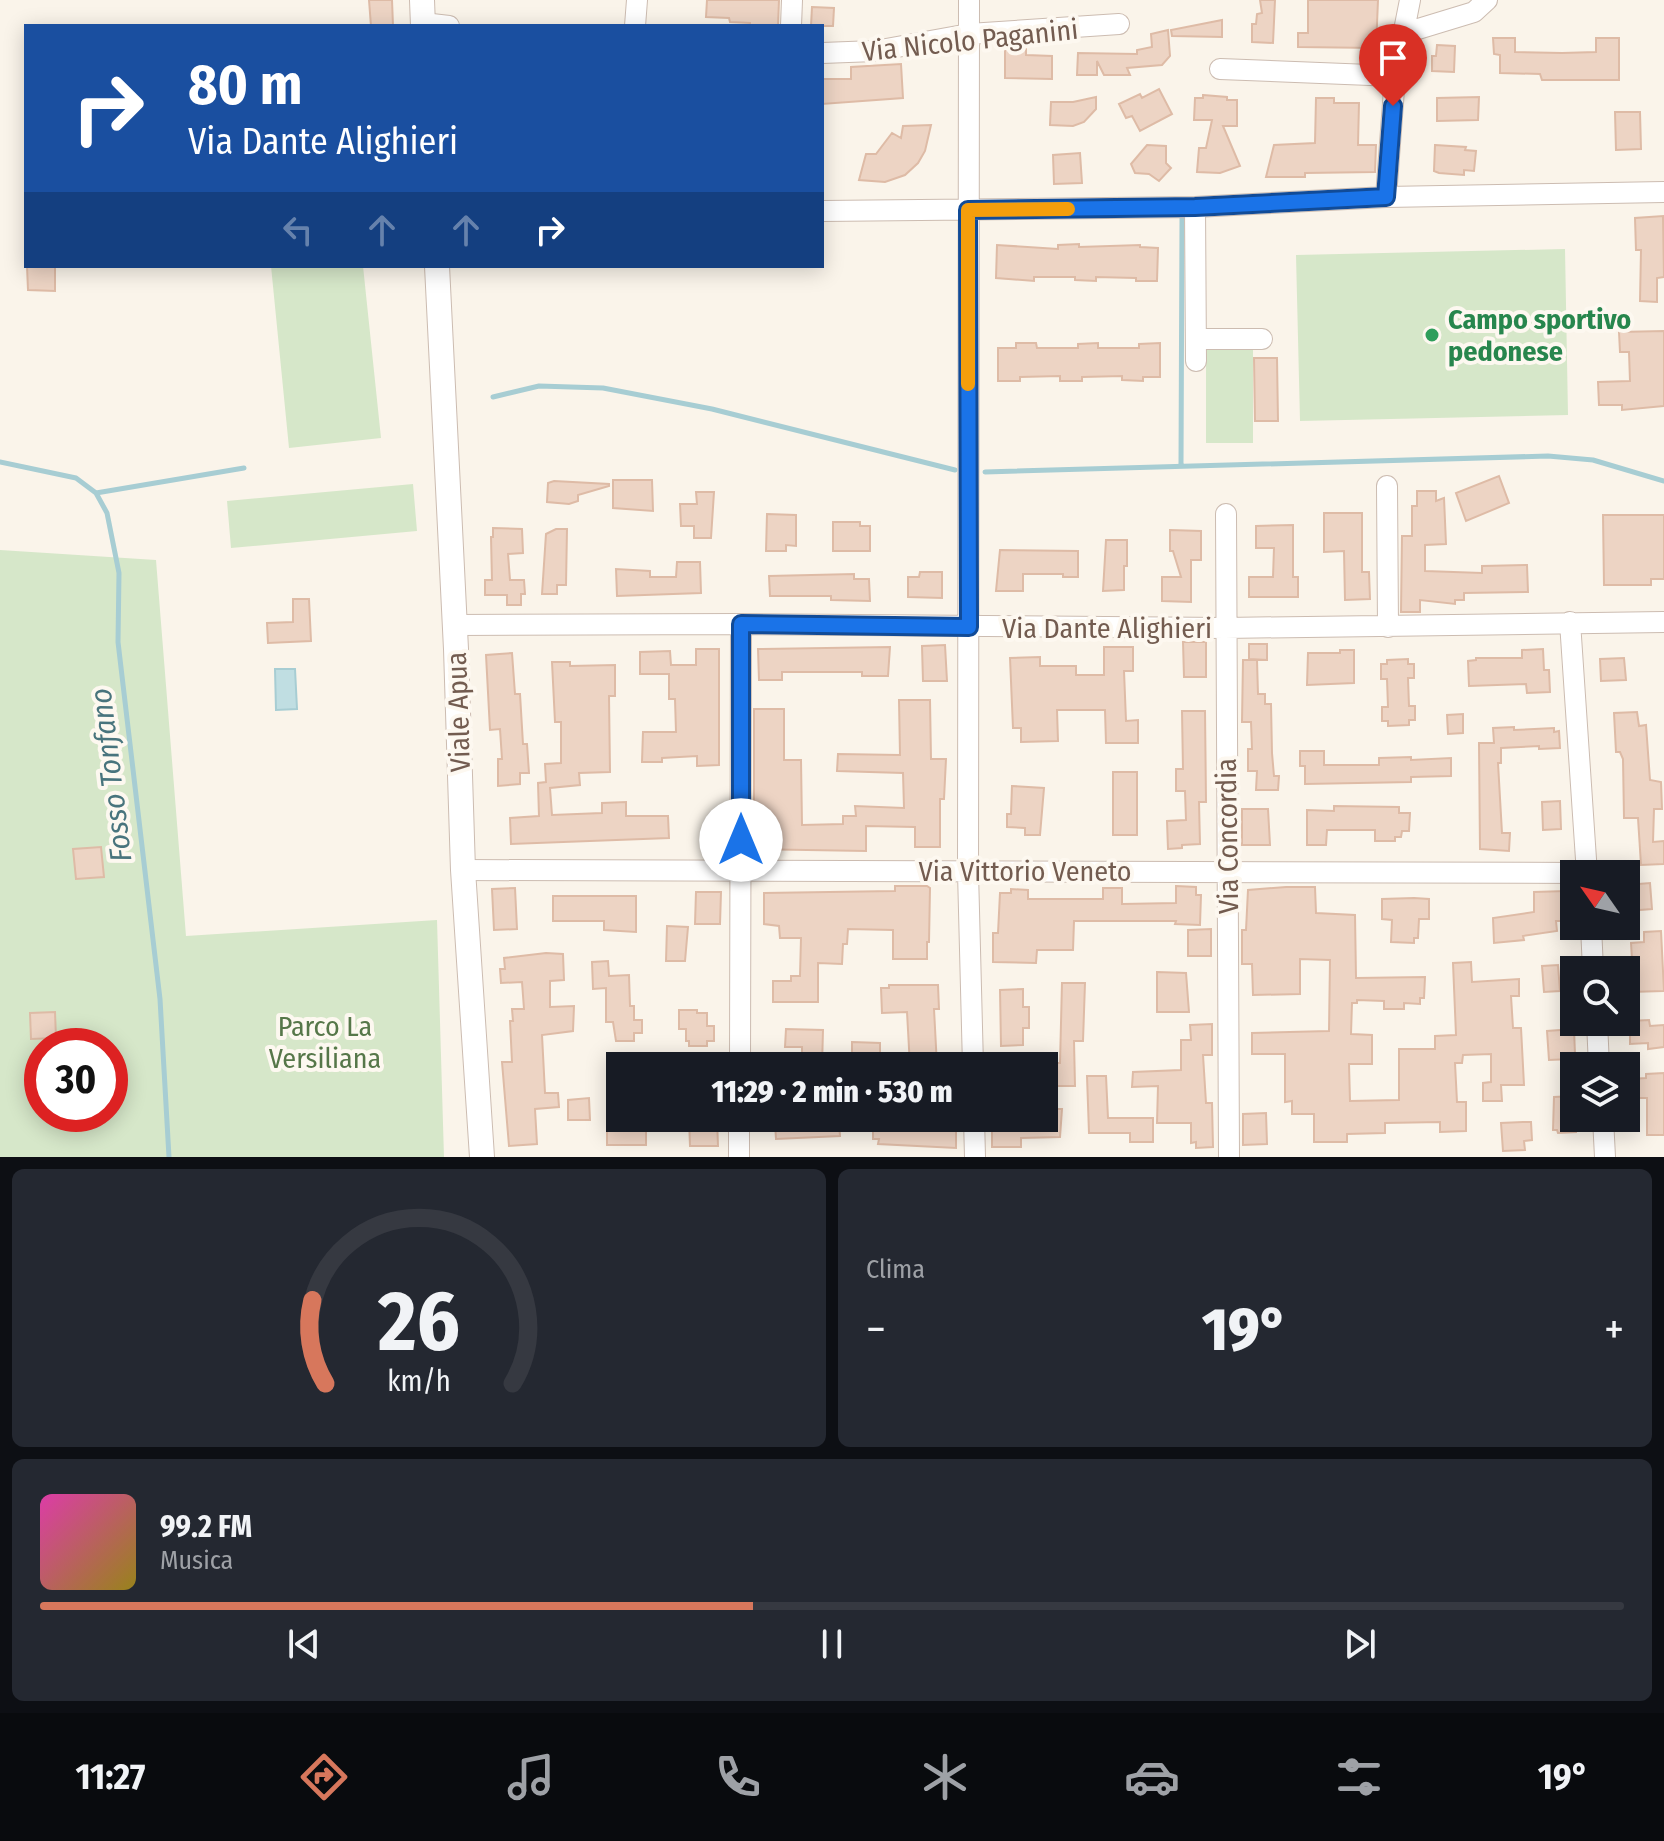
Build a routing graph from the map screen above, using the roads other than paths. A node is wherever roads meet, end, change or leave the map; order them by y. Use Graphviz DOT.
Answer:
graph roads {
  1 [pos="637,0"];
  2 [pos="792,0"];
  3 [pos="969,0"];
  4 [pos="1410,0"];
  5 [pos="1487,0"];
  6 [pos="423,16"];
  7 [pos="444,24"];
  8 [pos="635,24"];
  9 [pos="791,24"];
  10 [pos="1119,24"];
  11 [pos="1405,33"];
  12 [pos="969,34"];
  13 [pos="824,53"];
  14 [pos="1220,69"];
  15 [pos="1395,76"];
  16 [pos="1664,192"];
  17 [pos="1386,197"];
  18 [pos="1195,207"];
  19 [pos="968,210"];
  20 [pos="824,211"];
  21 [pos="437,268"];
  22 [pos="1196,339"];
  23 [pos="1262,339"];
  24 [pos="1196,361"];
  25 [pos="1387,486"];
  26 [pos="1226,514"];
  27 [pos="1570,622"];
  28 [pos="1664,622"];
  29 [pos="741,624"];
  30 [pos="455,625"];
  31 [pos="969,627"];
  32 [pos="1388,627"];
  33 [pos="1225,628"];
  34 [pos="1586,860"];
  35 [pos="463,870"];
  36 [pos="741,871"];
  37 [pos="1227,871"];
  38 [pos="968,872"];
  39 [pos="1560,873"];
  40 [pos="740,1052"];
  41 [pos="973,1052"];
  42 [pos="739,1132"];
  43 [pos="974,1132"];
  44 [pos="1604,1132"];
  45 [pos="482,1157"];
  46 [pos="739,1157"];
  47 [pos="975,1157"];
  48 [pos="1229,1157"];
  49 [pos="1605,1157"];
  1 -- 8 [label="street"];
  2 -- 9 [label="street"];
  3 -- 12 [label="street"];
  4 -- 11 [label="street"];
  5 -- 11 [label="street"];
  6 -- 7 [label="street"];
  10 -- 12 [label="street, Via Nicolo Paganini"];
  11 -- 15 [label="street"];
  12 -- 13 [label="street, Via Nicolo Paganini"];
  12 -- 19 [label="street"];
  14 -- 15 [label="street"];
  15 -- 17 [label="street"];
  16 -- 17 [label="street"];
  17 -- 18 [label="street"];
  18 -- 19 [label="street"];
  18 -- 22 [label="street"];
  19 -- 20 [label="street"];
  19 -- 31 [label="street"];
  21 -- 30 [label="street, Viale Apua"];
  22 -- 23 [label="street"];
  22 -- 24 [label="street"];
  25 -- 32 [label="street"];
  26 -- 33 [label="street, Via Concordia"];
  27 -- 28 [label="street, Via Dante Alighieri"];
  27 -- 32 [label="street, Via Dante Alighieri"];
  27 -- 34 [label="street"];
  29 -- 30 [label="street, Via Dante Alighieri"];
  29 -- 31 [label="street, Via Dante Alighieri"];
  29 -- 36 [label="street"];
  30 -- 35 [label="street, Viale Apua"];
  31 -- 33 [label="street, Via Dante Alighieri"];
  31 -- 38 [label="street"];
  32 -- 33 [label="street, Via Dante Alighieri"];
  33 -- 37 [label="street, Via Concordia"];
  35 -- 36 [label="street, Via Vittorio Veneto"];
  35 -- 45 [label="street, Viale Apua"];
  36 -- 38 [label="street, Via Vittorio Veneto"];
  36 -- 40 [label="street"];
  37 -- 38 [label="street, Via Vittorio Veneto"];
  37 -- 39 [label="street, Via Vittorio Veneto"];
  37 -- 48 [label="street, Via Concordia"];
  38 -- 41 [label="street"];
  42 -- 46 [label="street"];
  43 -- 47 [label="street"];
  44 -- 49 [label="street"];
}
